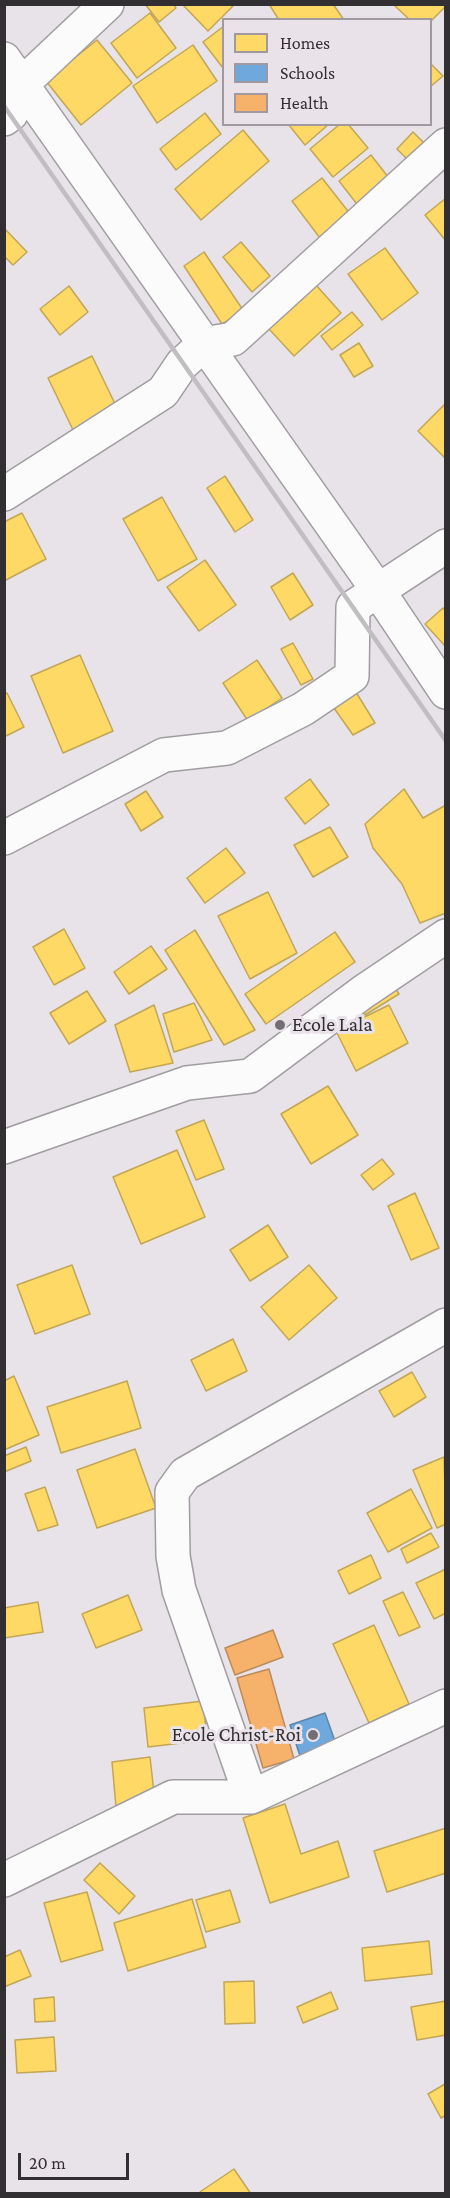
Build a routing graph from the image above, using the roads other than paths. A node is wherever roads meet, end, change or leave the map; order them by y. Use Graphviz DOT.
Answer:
graph roads {
  1 [pos="107,4"];
  2 [pos="13,72"];
  3 [pos="4,119"];
  4 [pos="446,146"];
  5 [pos="204,344"];
  6 [pos="4,494"];
  7 [pos="446,546"];
  8 [pos="377,589"];
  9 [pos="446,692"];
  10 [pos="4,838"];
  11 [pos="446,936"];
  12 [pos="4,1147"];
  13 [pos="446,1325"];
  14 [pos="446,1706"];
  15 [pos="251,1797"];
  16 [pos="4,1880"];
  1 -- 2 [label="street"];
  2 -- 3 [label="street"];
  2 -- 5 [label="street"];
  4 -- 5 [label="street"];
  5 -- 6 [label="street"];
  5 -- 8 [label="street"];
  7 -- 8 [label="street"];
  8 -- 9 [label="street"];
  8 -- 10 [label="street"];
  11 -- 12 [label="street"];
  13 -- 15 [label="street"];
  14 -- 15 [label="street"];
  15 -- 16 [label="street"];
}
